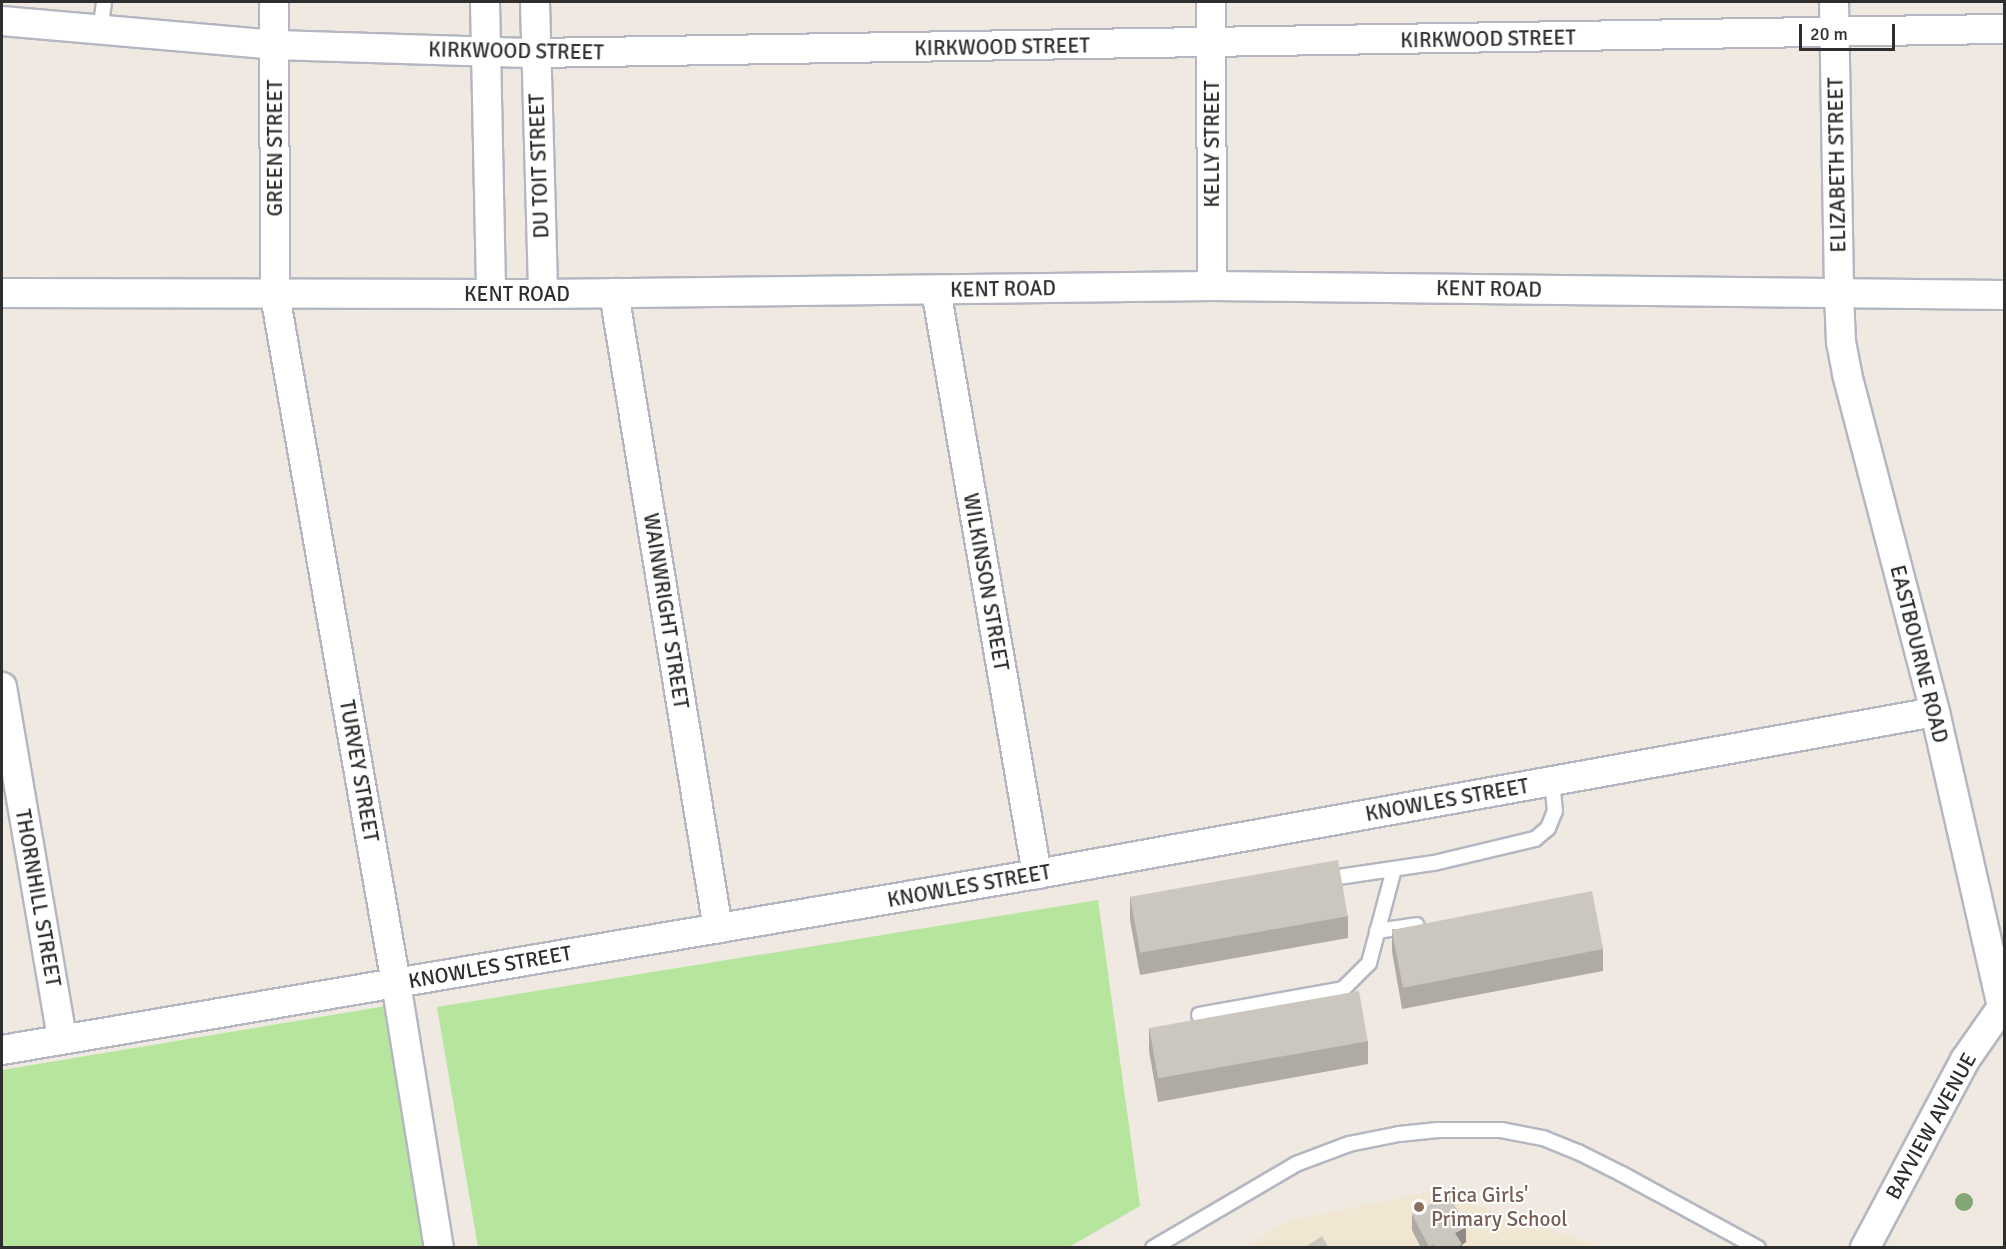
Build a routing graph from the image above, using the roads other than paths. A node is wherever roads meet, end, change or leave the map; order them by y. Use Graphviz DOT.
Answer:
graph roads {
  1 [pos="104,2"];
  2 [pos="274,2"];
  3 [pos="485,2"];
  4 [pos="535,2"];
  5 [pos="1211,2"];
  6 [pos="1834,2"];
  7 [pos="2,21"];
  8 [pos="2004,29"];
  9 [pos="100,31"];
  10 [pos="1834,34"];
  11 [pos="1212,44"];
  12 [pos="275,45"];
  13 [pos="486,52"];
  14 [pos="535,53"];
  15 [pos="1212,286"];
  16 [pos="936,290"];
  17 [pos="2,293"];
  18 [pos="615,293"];
  19 [pos="1839,293"];
  20 [pos="491,294"];
  21 [pos="543,294"];
  22 [pos="275,295"];
  23 [pos="2004,295"];
  24 [pos="2,687"];
  25 [pos="1935,712"];
  26 [pos="1552,781"];
  27 [pos="1394,869"];
  28 [pos="1037,874"];
  29 [pos="1314,881"];
  30 [pos="1436,921"];
  31 [pos="718,929"];
  32 [pos="1377,931"];
  33 [pos="396,983"];
  34 [pos="2003,1011"];
  35 [pos="1199,1015"];
  36 [pos="62,1039"];
  37 [pos="2,1050"];
  38 [pos="439,1248"];
  39 [pos="1153,1248"];
  40 [pos="1758,1248"];
  41 [pos="1865,1248"];
  1 -- 9 [label="lane"];
  2 -- 12 [label="street, GREEN STREET"];
  3 -- 13 [label="street"];
  4 -- 14 [label="street, DU TOIT STREET"];
  5 -- 11 [label="street, KELLY STREET"];
  6 -- 10 [label="street, ELIZABETH STREET"];
  7 -- 9 [label="street, KIRKWOOD STREET"];
  8 -- 10 [label="street, KIRKWOOD STREET"];
  9 -- 12 [label="street, KIRKWOOD STREET"];
  10 -- 11 [label="street, KIRKWOOD STREET"];
  10 -- 19 [label="street, ELIZABETH STREET"];
  11 -- 14 [label="street, KIRKWOOD STREET"];
  11 -- 15 [label="street, KELLY STREET"];
  12 -- 13 [label="street, KIRKWOOD STREET"];
  12 -- 22 [label="street, GREEN STREET"];
  13 -- 14 [label="street, KIRKWOOD STREET"];
  13 -- 20 [label="street"];
  14 -- 21 [label="street, DU TOIT STREET"];
  15 -- 16 [label="street, KENT ROAD"];
  15 -- 19 [label="street, KENT ROAD"];
  16 -- 18 [label="street, KENT ROAD"];
  16 -- 28 [label="street, WILKINSON STREET"];
  17 -- 22 [label="street, KENT ROAD"];
  18 -- 21 [label="street, KENT ROAD"];
  18 -- 31 [label="street, WAINWRIGHT STREET"];
  19 -- 23 [label="street, KENT ROAD"];
  19 -- 25 [label="street, EASTBOURNE ROAD"];
  20 -- 21 [label="street, KENT ROAD"];
  20 -- 22 [label="street, KENT ROAD"];
  22 -- 33 [label="street, TURVEY STREET"];
  24 -- 36 [label="street, THORNHILL STREET"];
  25 -- 26 [label="street, KNOWLES STREET"];
  25 -- 34 [label="street, EASTBOURNE ROAD"];
  26 -- 27 [label="lane"];
  26 -- 28 [label="street, KNOWLES STREET"];
  27 -- 29 [label="lane"];
  27 -- 32 [label="lane"];
  28 -- 31 [label="street, KNOWLES STREET"];
  30 -- 32 [label="lane"];
  31 -- 33 [label="street, KNOWLES STREET"];
  32 -- 35 [label="lane"];
  33 -- 36 [label="street, KNOWLES STREET"];
  33 -- 38 [label="street, TURVEY STREET"];
  34 -- 41 [label="street, BAYVIEW AVENUE"];
  36 -- 37 [label="street, KNOWLES STREET"];
  39 -- 40 [label="lane"];
}
